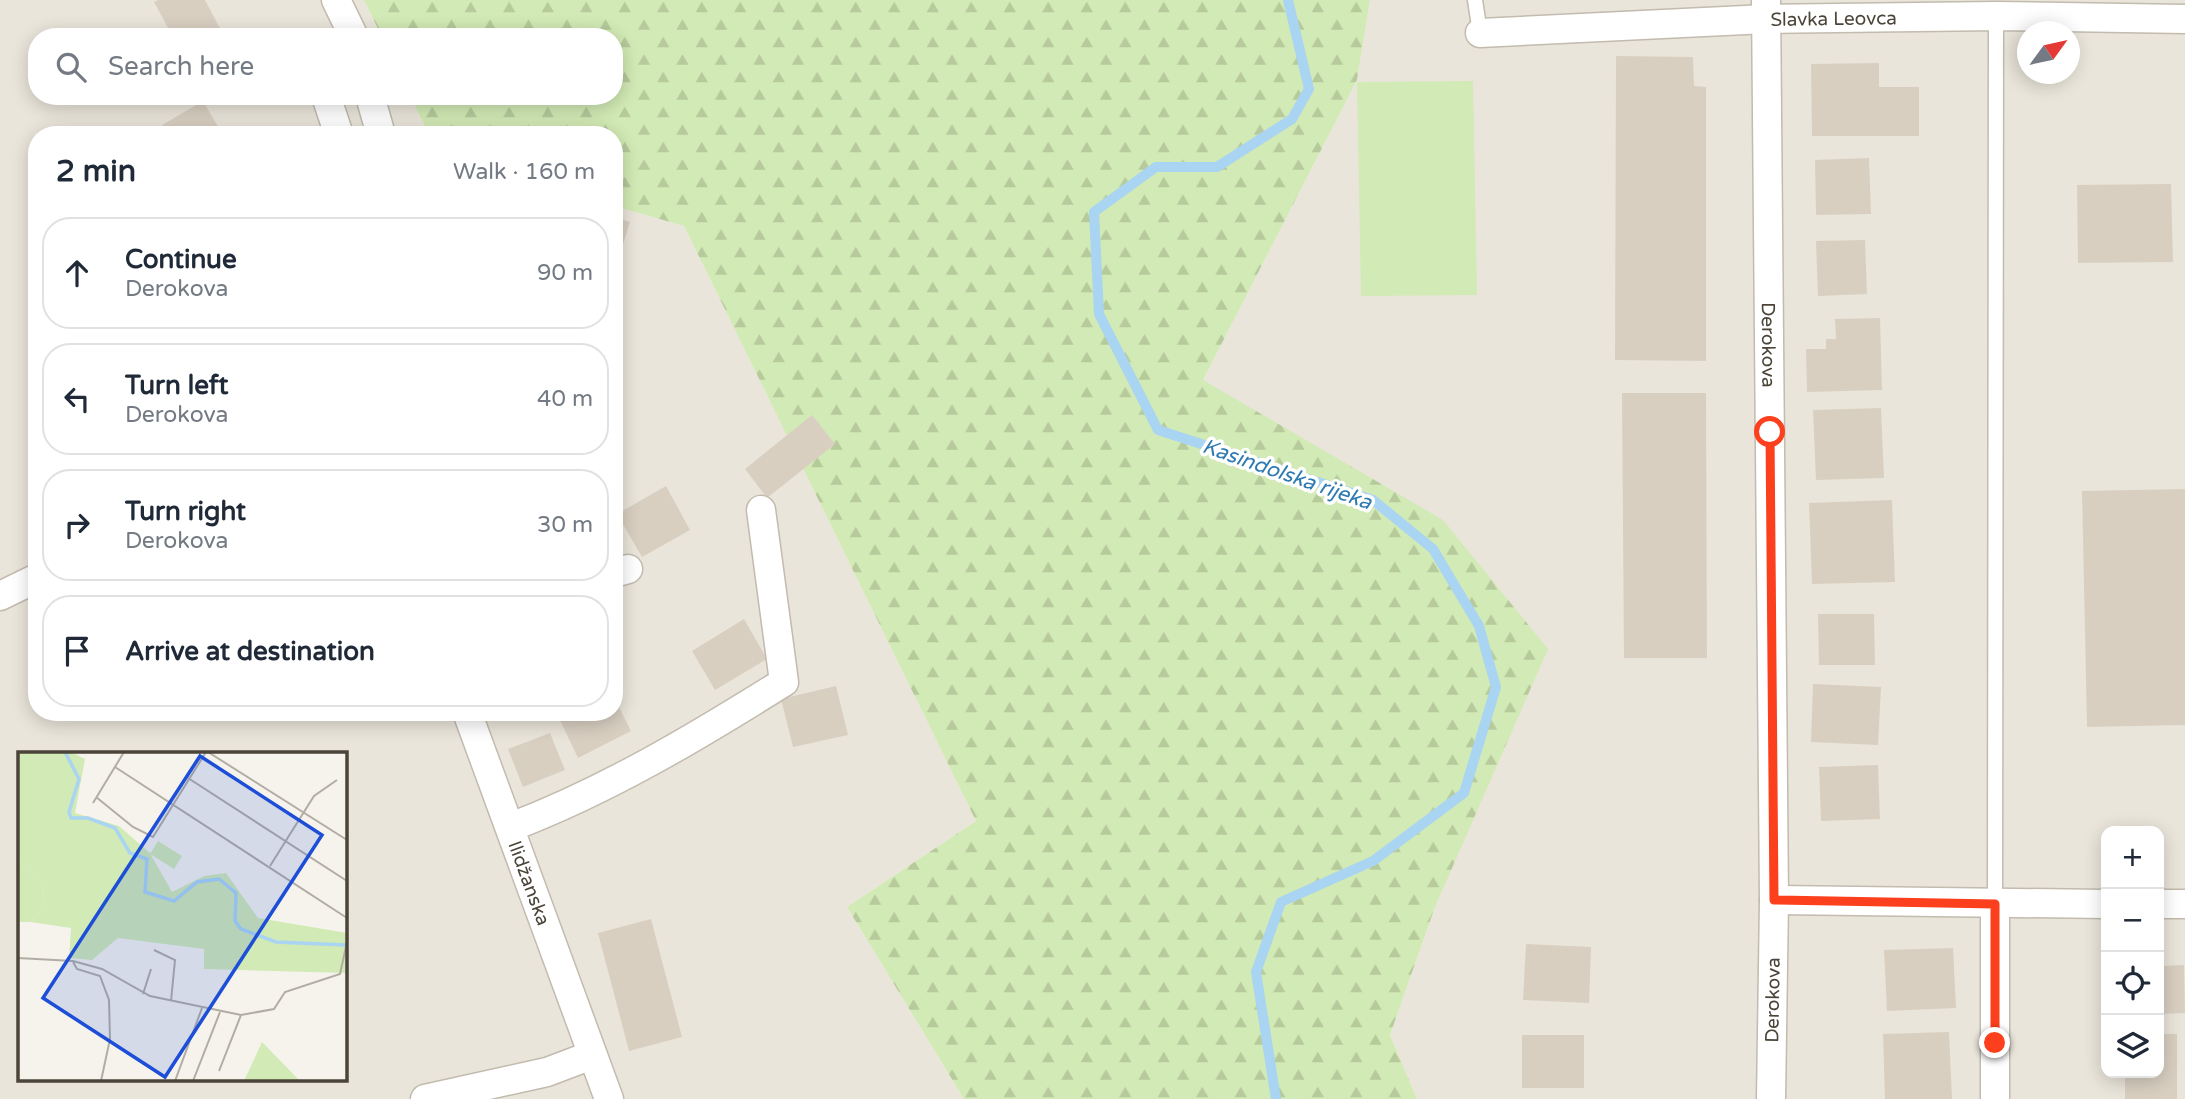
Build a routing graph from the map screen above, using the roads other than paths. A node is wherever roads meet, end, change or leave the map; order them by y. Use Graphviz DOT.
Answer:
graph roads {
  1 [pos="336,0"];
  2 [pos="1475,0"];
  3 [pos="1766,9"];
  4 [pos="1996,16"];
  5 [pos="2185,19"];
  6 [pos="349,28"];
  7 [pos="1480,33"];
  8 [pos="329,105"];
  9 [pos="373,105"];
  10 [pos="336,126"];
  11 [pos="378,126"];
  12 [pos="761,510"];
  13 [pos="28,582"];
  14 [pos="0,596"];
  15 [pos="470,721"];
  16 [pos="511,827"];
  17 [pos="1774,900"];
  18 [pos="1995,904"];
  19 [pos="2101,904"];
  20 [pos="2164,904"];
  21 [pos="2185,904"];
  22 [pos="592,1055"];
  23 [pos="425,1099"];
  24 [pos="609,1099"];
  25 [pos="1771,1099"];
  26 [pos="1996,1099"];
  1 -- 6 [label="street"];
  2 -- 7 [label="lane"];
  3 -- 4 [label="street, Slavka Leovca"];
  3 -- 7 [label="street, Slavka Leovca"];
  3 -- 17 [label="street, Derokova"];
  4 -- 5 [label="street, Slavka Leovca"];
  4 -- 18 [label="lane"];
  8 -- 10 [label="street"];
  9 -- 11 [label="street"];
  12 -- 16 [label="street"];
  13 -- 14 [label="street"];
  15 -- 16 [label="street, Ilidžanska"];
  16 -- 22 [label="street, Ilidžanska"];
  17 -- 18 [label="street"];
  17 -- 25 [label="street, Derokova"];
  18 -- 19 [label="street"];
  18 -- 26 [label="street"];
  20 -- 21 [label="street"];
  22 -- 23 [label="street"];
  22 -- 24 [label="street, Ilidžanska"];
}
